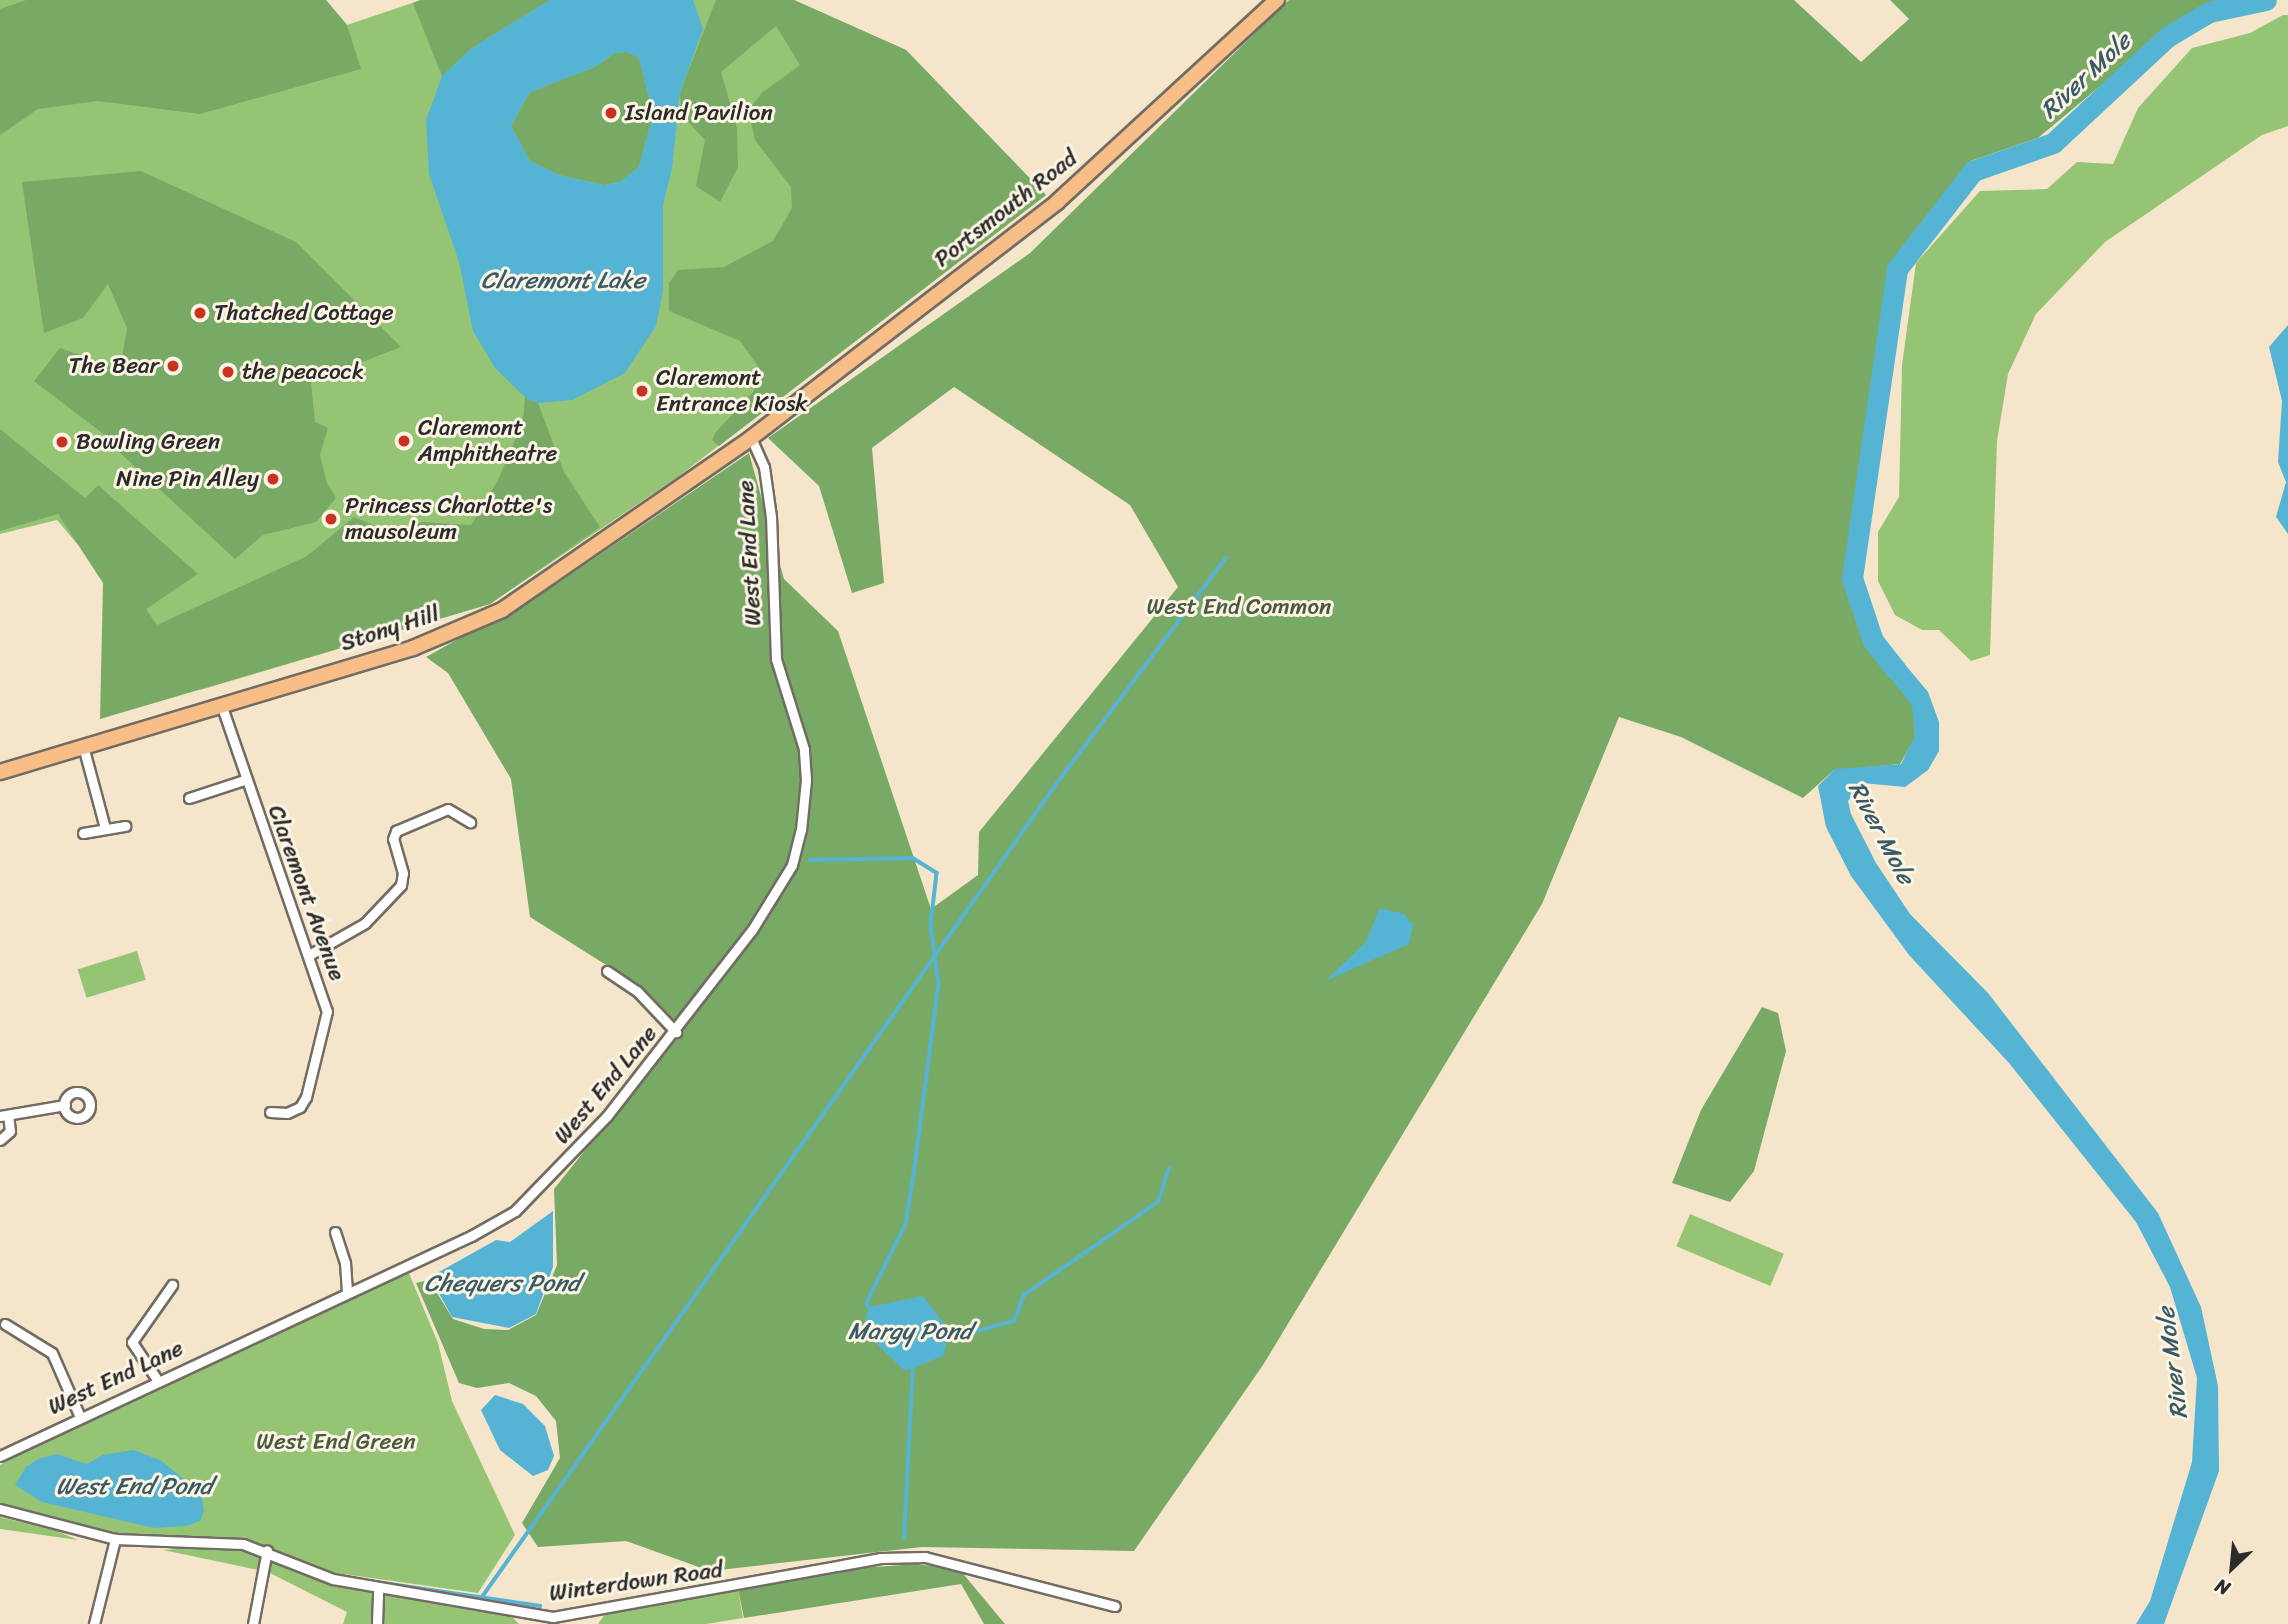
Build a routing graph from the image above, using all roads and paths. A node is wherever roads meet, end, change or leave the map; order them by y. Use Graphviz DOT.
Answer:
graph roads {
  1 [pos="1276,0"];
  2 [pos="751,438"];
  3 [pos="220,703"];
  4 [pos="83,746"];
  5 [pos="0,772"];
  6 [pos="244,780"];
  7 [pos="189,798"];
  8 [pos="470,822"];
  9 [pos="125,826"];
  10 [pos="105,828"];
  11 [pos="83,833"];
  12 [pos="309,955"];
  13 [pos="607,971"];
  14 [pos="676,1032"];
  15 [pos="65,1105"];
  16 [pos="270,1112"];
  17 [pos="4,1116"];
  18 [pos="0,1140"];
  19 [pos="335,1233"];
  20 [pos="172,1284"];
  21 [pos="347,1292"];
  22 [pos="5,1324"];
  23 [pos="158,1381"];
  24 [pos="80,1417"];
  25 [pos="0,1456"];
  26 [pos="0,1509"];
  27 [pos="115,1539"];
  28 [pos="267,1550"];
  29 [pos="378,1587"];
  30 [pos="1115,1606"];
  31 [pos="94,1624"];
  32 [pos="253,1624"];
  33 [pos="377,1624"];
  1 -- 2 [label="main road, Portsmouth Road"];
  2 -- 3 [label="main road, Stony Hill"];
  2 -- 14 [label="street, West End Lane"];
  3 -- 4 [label="main road, Stony Hill"];
  3 -- 6 [label="street, Claremont Avenue"];
  4 -- 5 [label="main road, Stony Hill"];
  4 -- 10 [label="street"];
  6 -- 7 [label="street"];
  6 -- 12 [label="street, Claremont Avenue"];
  8 -- 12 [label="street"];
  9 -- 10 [label="street"];
  10 -- 11 [label="street"];
  12 -- 16 [label="street, Claremont Avenue"];
  13 -- 14 [label="street"];
  14 -- 21 [label="street, West End Lane"];
  15 -- 17 [label="street"];
  17 -- 18 [label="street"];
  19 -- 21 [label="street"];
  20 -- 23 [label="street"];
  21 -- 23 [label="street, West End Lane"];
  22 -- 24 [label="street"];
  23 -- 24 [label="street, West End Lane"];
  24 -- 25 [label="street, West End Lane"];
  26 -- 27 [label="street, Winterdown Road"];
  27 -- 28 [label="street, Winterdown Road"];
  27 -- 31 [label="street"];
  28 -- 29 [label="street, Winterdown Road"];
  28 -- 32 [label="street"];
  29 -- 30 [label="street, Winterdown Road"];
  29 -- 33 [label="street"];
}
